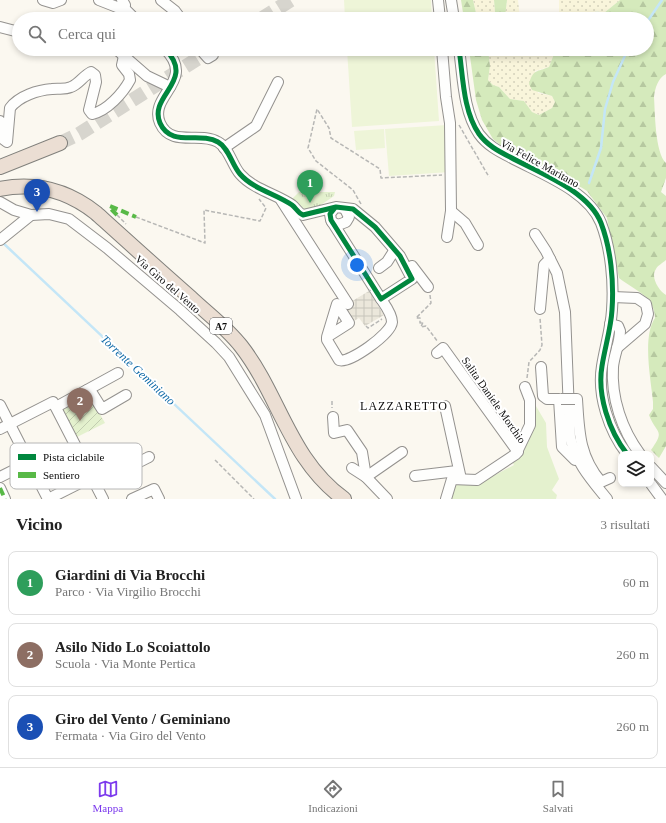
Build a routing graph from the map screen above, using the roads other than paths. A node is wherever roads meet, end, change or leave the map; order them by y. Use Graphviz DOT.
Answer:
graph roads {
  1 [pos="42,0"];
  2 [pos="61,0"];
  3 [pos="99,0"];
  4 [pos="161,0"];
  5 [pos="438,0"];
  6 [pos="451,0"];
  7 [pos="123,5"];
  8 [pos="176,12"];
  9 [pos="439,12"];
  10 [pos="453,12"];
  11 [pos="0,27"];
  12 [pos="12,30"];
  13 [pos="121,56"];
  14 [pos="125,56"];
  15 [pos="172,56"];
  16 [pos="443,56"];
  17 [pos="460,56"];
  18 [pos="278,82"];
  19 [pos="170,87"];
  20 [pos="0,121"];
  21 [pos="60,143"];
  22 [pos="224,148"];
  23 [pos="0,167"];
  24 [pos="0,189"];
  25 [pos="280,199"];
  26 [pos="0,202"];
  27 [pos="334,209"];
  28 [pos="345,209"];
  29 [pos="451,211"];
  30 [pos="31,215"];
  31 [pos="332,222"];
  32 [pos="535,234"];
  33 [pos="447,237"];
  34 [pos="3,238"];
  35 [pos="478,245"];
  36 [pos="397,254"];
  37 [pos="550,259"];
  38 [pos="379,268"];
  39 [pos="428,287"];
  40 [pos="613,297"];
  41 [pos="381,299"];
  42 [pos="348,304"];
  43 [pos="540,310"];
  44 [pos="610,324"];
  45 [pos="327,337"];
  46 [pos="617,348"];
  47 [pos="440,351"];
  48 [pos="541,367"];
  49 [pos="118,373"];
  50 [pos="525,387"];
  51 [pos="87,390"];
  52 [pos="126,395"];
  53 [pos="560,399"];
  54 [pos="0,406"];
  55 [pos="56,406"];
  56 [pos="445,406"];
  57 [pos="333,418"];
  58 [pos="5,427"];
  59 [pos="15,443"];
  60 [pos="75,443"];
  61 [pos="625,451"];
  62 [pos="638,451"];
  63 [pos="518,452"];
  64 [pos="396,453"];
  65 [pos="149,457"];
  66 [pos="142,460"];
  67 [pos="580,466"];
  68 [pos="352,468"];
  69 [pos="654,470"];
  70 [pos="10,472"];
  71 [pos="415,476"];
  72 [pos="0,477"];
  73 [pos="366,477"];
  74 [pos="610,478"];
  75 [pos="460,479"];
  76 [pos="666,483"];
  77 [pos="653,487"];
  78 [pos="0,488"];
  79 [pos="42,489"];
  80 [pos="72,489"];
  81 [pos="98,489"];
  82 [pos="5,499"];
  83 [pos="48,499"];
  84 [pos="103,499"];
  85 [pos="132,499"];
  86 [pos="159,499"];
  87 [pos="296,499"];
  88 [pos="344,499"];
  89 [pos="387,499"];
  90 [pos="446,499"];
  91 [pos="606,499"];
  92 [pos="662,499"];
  1 -- 2 [label="street"];
  3 -- 7 [label="street"];
  4 -- 8 [label="street"];
  5 -- 9 [label="street"];
  6 -- 10 [label="street"];
  11 -- 12 [label="street"];
  13 -- 20 [label="street"];
  14 -- 19 [label="street"];
  15 -- 19 [label="street"];
  16 -- 29 [label="street"];
  17 -- 40 [label="street, Via Felice Maritano"];
  18 -- 22 [label="street"];
  19 -- 22 [label="street"];
  21 -- 23 [label="highway"];
  22 -- 25 [label="street"];
  24 -- 88 [label="highway, A7"];
  25 -- 27 [label="street"];
  25 -- 42 [label="street"];
  26 -- 30 [label="street, Via Giro del Vento"];
  27 -- 28 [label="street"];
  27 -- 31 [label="street"];
  28 -- 31 [label="street"];
  28 -- 36 [label="street"];
  29 -- 33 [label="street"];
  29 -- 35 [label="street"];
  30 -- 34 [label="street"];
  30 -- 87 [label="street, Via Giro del Vento"];
  31 -- 41 [label="street"];
  32 -- 37 [label="street"];
  36 -- 38 [label="street"];
  36 -- 39 [label="street"];
  36 -- 41 [label="street"];
  37 -- 43 [label="street"];
  37 -- 67 [label="street"];
  40 -- 44 [label="street, Via Felice Maritano"];
  40 -- 46 [label="street"];
  41 -- 45 [label="street"];
  44 -- 46 [label="street"];
  44 -- 61 [label="street, Via Felice Maritano"];
  46 -- 62 [label="street"];
  47 -- 63 [label="street, Salita Daniele Morchio"];
  48 -- 53 [label="street"];
  49 -- 51 [label="street"];
  50 -- 63 [label="street"];
  51 -- 52 [label="street"];
  51 -- 55 [label="street"];
  53 -- 67 [label="street"];
  53 -- 74 [label="street, bridge"];
  54 -- 58 [label="street"];
  55 -- 58 [label="street"];
  55 -- 60 [label="street"];
  56 -- 75 [label="street"];
  57 -- 73 [label="street"];
  58 -- 59 [label="street"];
  63 -- 75 [label="street, Salita Daniele Morchio"];
  64 -- 73 [label="street"];
  65 -- 66 [label="street"];
  67 -- 91 [label="street"];
  68 -- 73 [label="street"];
  69 -- 76 [label="street"];
  70 -- 72 [label="street"];
  71 -- 75 [label="street"];
  73 -- 89 [label="street"];
  75 -- 90 [label="street"];
  77 -- 92 [label="street"];
  78 -- 82 [label="street"];
  79 -- 83 [label="street"];
  80 -- 83 [label="street"];
  81 -- 84 [label="street"];
  85 -- 86 [label="street"];
}
